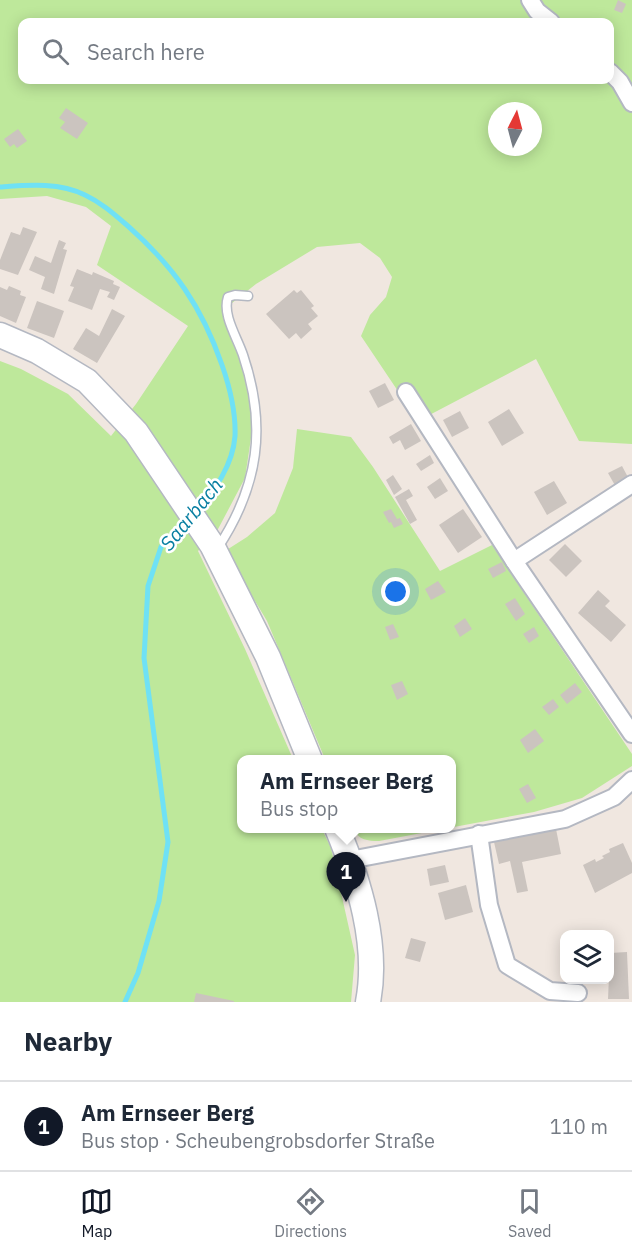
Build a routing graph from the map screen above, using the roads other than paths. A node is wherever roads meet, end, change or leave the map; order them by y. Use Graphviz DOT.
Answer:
graph roads {
  1 [pos="530,0"];
  2 [pos="546,18"];
  3 [pos="614,77"];
  4 [pos="632,103"];
  5 [pos="248,296"];
  6 [pos="0,335"];
  7 [pos="406,392"];
  8 [pos="632,484"];
  9 [pos="214,548"];
  10 [pos="514,561"];
  11 [pos="632,734"];
  12 [pos="308,755"];
  13 [pos="632,780"];
  14 [pos="339,833"];
  15 [pos="479,834"];
  16 [pos="350,860"];
  17 [pos="578,993"];
  18 [pos="368,1002"];
  1 -- 2 [label="street"];
  3 -- 4 [label="street"];
  5 -- 9 [label="lane"];
  6 -- 9 [label="main road"];
  7 -- 10 [label="street"];
  8 -- 10 [label="street"];
  9 -- 12 [label="main road"];
  10 -- 11 [label="street"];
  13 -- 15 [label="street"];
  14 -- 16 [label="main road"];
  15 -- 16 [label="street"];
  15 -- 17 [label="street"];
  16 -- 18 [label="main road"];
}
